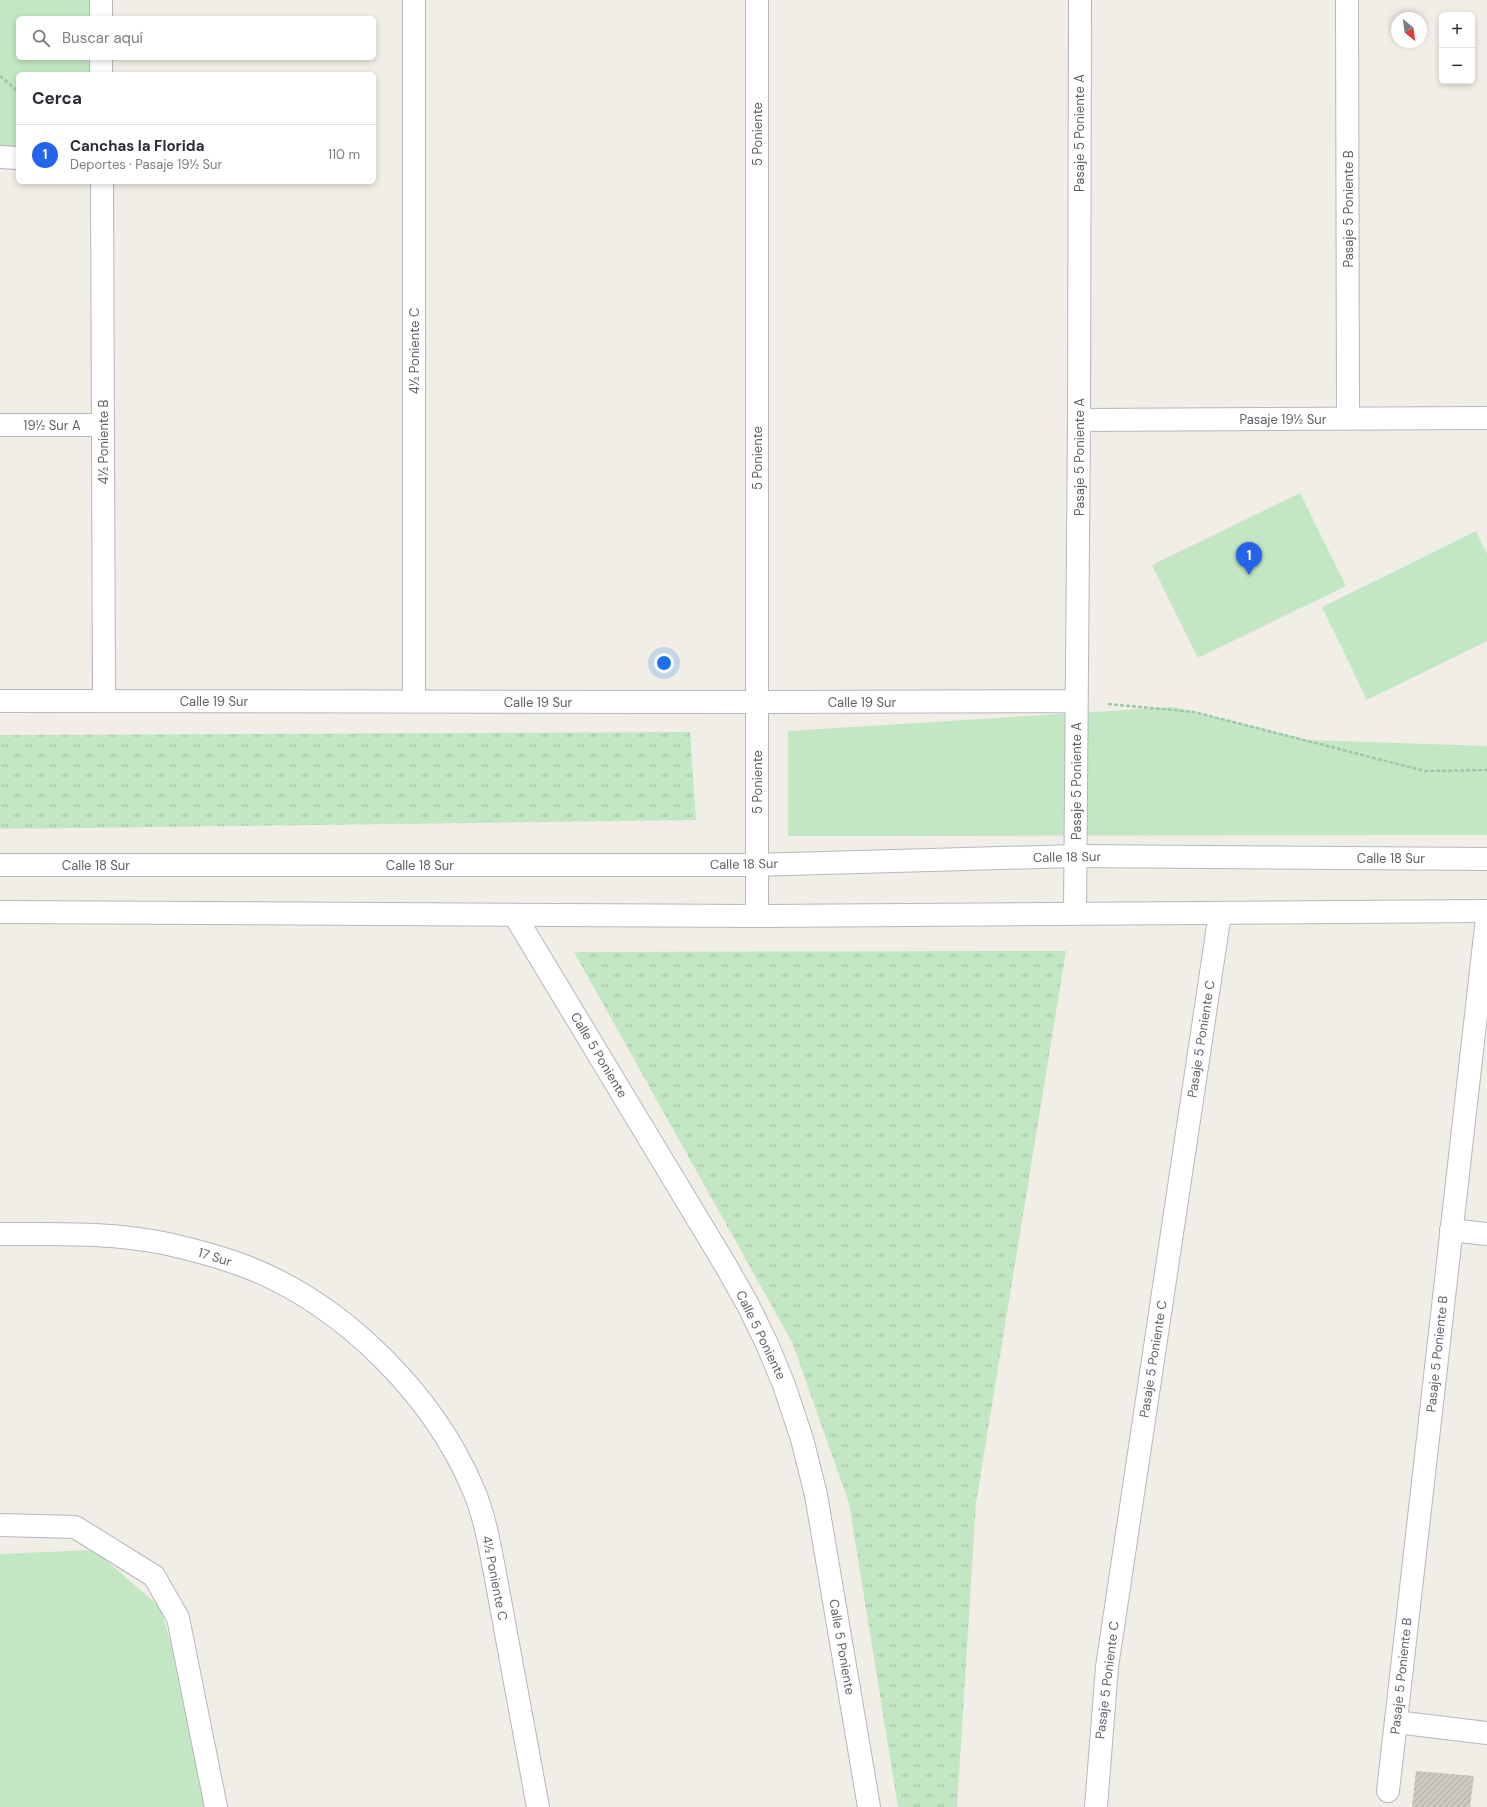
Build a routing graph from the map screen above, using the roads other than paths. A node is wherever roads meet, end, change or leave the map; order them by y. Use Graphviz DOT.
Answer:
graph roads {
  1 [pos="101,0"];
  2 [pos="414,0"];
  3 [pos="757,0"];
  4 [pos="1080,0"];
  5 [pos="1347,0"];
  6 [pos="101,16"];
  7 [pos="101,60"];
  8 [pos="101,72"];
  9 [pos="0,158"];
  10 [pos="16,158"];
  11 [pos="102,184"];
  12 [pos="1487,418"];
  13 [pos="1348,419"];
  14 [pos="1079,420"];
  15 [pos="0,425"];
  16 [pos="103,425"];
  17 [pos="0,701"];
  18 [pos="104,701"];
  19 [pos="1076,701"];
  20 [pos="414,702"];
  21 [pos="757,702"];
  22 [pos="1075,856"];
  23 [pos="1487,859"];
  24 [pos="0,865"];
  25 [pos="757,865"];
  26 [pos="1487,911"];
  27 [pos="0,912"];
  28 [pos="1075,913"];
  29 [pos="1220,913"];
  30 [pos="515,916"];
  31 [pos="757,916"];
  32 [pos="1487,918"];
  33 [pos="1451,1230"];
  34 [pos="0,1234"];
  35 [pos="1487,1234"];
  36 [pos="396,1372"];
  37 [pos="0,1525"];
  38 [pos="1396,1722"];
  39 [pos="1487,1733"];
  40 [pos="1388,1791"];
  41 [pos="216,1807"];
  42 [pos="538,1807"];
  43 [pos="869,1807"];
  44 [pos="1096,1807"];
  1 -- 6 [label="street"];
  2 -- 20 [label="street, 4½ Poniente C"];
  3 -- 21 [label="street, 5 Poniente"];
  4 -- 14 [label="street, Pasaje 5 Poniente A"];
  5 -- 13 [label="street, Pasaje 5 Poniente B"];
  7 -- 8 [label="street"];
  9 -- 10 [label="street"];
  11 -- 16 [label="street, 4½ Poniente B"];
  12 -- 13 [label="street, Pasaje 19½ Sur"];
  13 -- 14 [label="street, Pasaje 19½ Sur"];
  14 -- 19 [label="street, Pasaje 5 Poniente A"];
  15 -- 16 [label="street, 19½ Sur A"];
  16 -- 18 [label="street, 4½ Poniente B"];
  17 -- 18 [label="street, Calle 19 Sur"];
  18 -- 20 [label="street, Calle 19 Sur"];
  19 -- 21 [label="street, Calle 19 Sur"];
  19 -- 22 [label="street, Pasaje 5 Poniente A"];
  20 -- 21 [label="street, Calle 19 Sur"];
  21 -- 25 [label="street, 5 Poniente"];
  22 -- 23 [label="street, Calle 18 Sur"];
  22 -- 25 [label="street, Calle 18 Sur"];
  22 -- 28 [label="street, Pasaje 5 Poniente A"];
  24 -- 25 [label="street, Calle 18 Sur"];
  25 -- 31 [label="street, 5 Poniente"];
  26 -- 29 [label="street"];
  27 -- 30 [label="street"];
  28 -- 29 [label="street"];
  28 -- 31 [label="street"];
  29 -- 44 [label="street, Pasaje 5 Poniente C"];
  30 -- 31 [label="street"];
  30 -- 43 [label="street, Calle 5 Poniente"];
  32 -- 33 [label="street, Pasaje 5 Poniente B"];
  33 -- 35 [label="street"];
  33 -- 38 [label="street, Pasaje 5 Poniente B"];
  34 -- 36 [label="street, 17 Sur"];
  36 -- 42 [label="street, 4½ Poniente C"];
  37 -- 41 [label="street"];
  38 -- 39 [label="street"];
  38 -- 40 [label="street, Pasaje 5 Poniente B"];
}
